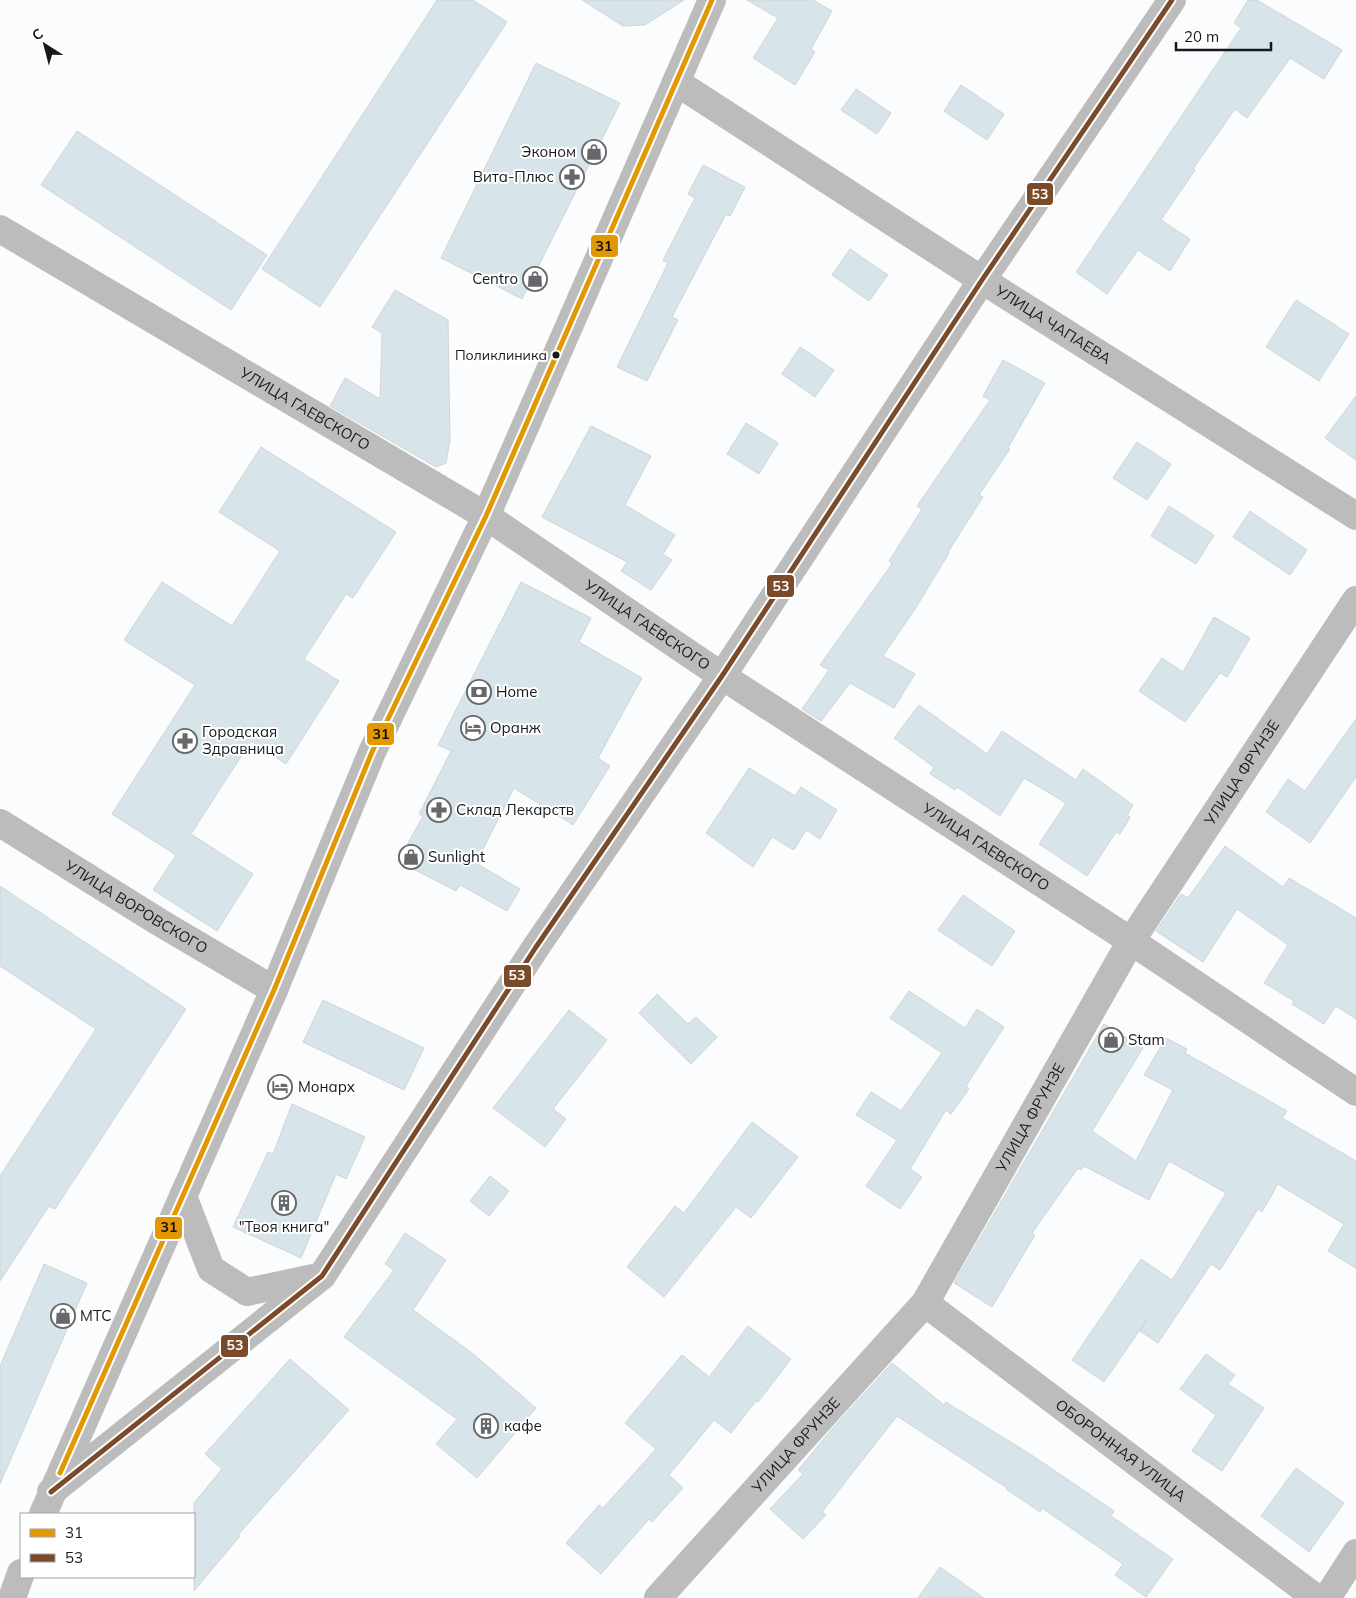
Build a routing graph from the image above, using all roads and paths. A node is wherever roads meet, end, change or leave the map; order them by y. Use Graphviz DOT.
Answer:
graph roads {
  1 [pos="712,0"];
  2 [pos="1172,0"];
  3 [pos="676,82"];
  4 [pos="0,229"];
  5 [pos="982,280"];
  6 [pos="486,516"];
  7 [pos="1356,516"];
  8 [pos="1356,600"];
  9 [pos="722,676"];
  10 [pos="0,823"];
  11 [pos="1131,942"];
  12 [pos="274,990"];
  13 [pos="1356,1092"];
  14 [pos="182,1196"];
  15 [pos="322,1276"];
  16 [pos="925,1303"];
  17 [pos="47,1503"];
  18 [pos="1356,1553"];
  19 [pos="20,1576"];
  20 [pos="12,1598"];
  21 [pos="658,1598"];
  22 [pos="1316,1598"];
  23 [pos="1328,1598"];
  1 -- 3 [label="street"];
  2 -- 5 [label="street"];
  3 -- 5 [label="street, УЛИЦА ЧАПАЕВА"];
  3 -- 6 [label="street"];
  4 -- 6 [label="street, УЛИЦА ГАЕВСКОГО"];
  5 -- 7 [label="street, УЛИЦА ЧАПАЕВА"];
  5 -- 9 [label="street"];
  6 -- 9 [label="street, УЛИЦА ГАЕВСКОГО"];
  6 -- 12 [label="street"];
  8 -- 11 [label="street, УЛИЦА ФРУНЗЕ"];
  9 -- 11 [label="street, УЛИЦА ГАЕВСКОГО"];
  9 -- 15 [label="street"];
  10 -- 12 [label="street, УЛИЦА ВОРОВСКОГО"];
  11 -- 13 [label="street, УЛИЦА ГАЕВСКОГО"];
  11 -- 16 [label="street, УЛИЦА ФРУНЗЕ"];
  12 -- 14 [label="street"];
  14 -- 15 [label="street"];
  14 -- 17 [label="street"];
  15 -- 17 [label="street"];
  16 -- 21 [label="street, УЛИЦА ФРУНЗЕ"];
  16 -- 22 [label="street, ОБОРОННАЯ УЛИЦА"];
  18 -- 23 [label="street"];
  19 -- 20 [label="street"];
}
